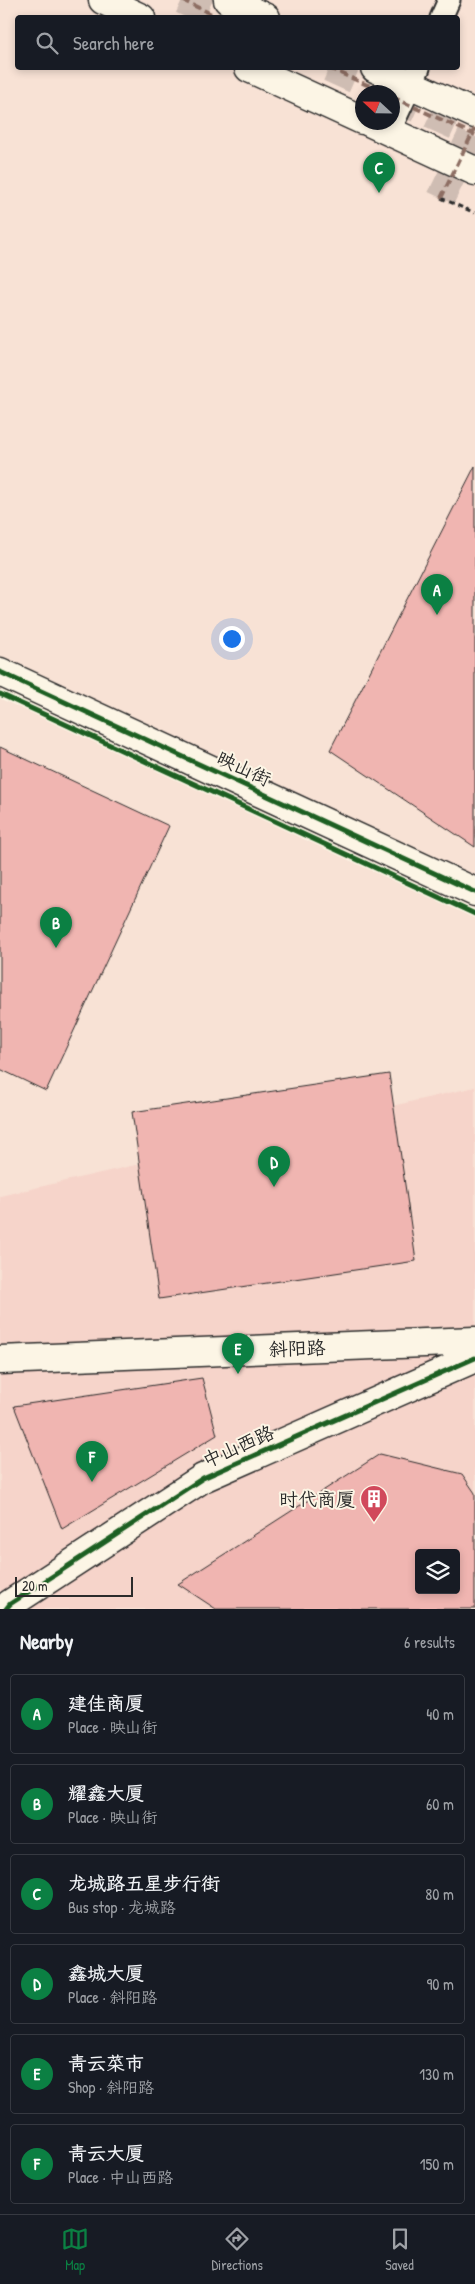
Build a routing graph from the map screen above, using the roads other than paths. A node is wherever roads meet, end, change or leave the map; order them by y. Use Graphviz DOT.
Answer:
graph roads {
  1 [pos="102,0"];
  2 [pos="228,0"];
  3 [pos="449,0"];
  4 [pos="134,15"];
  5 [pos="260,15"];
  6 [pos="442,15"];
  7 [pos="253,70"];
  8 [pos="385,70"];
  9 [pos="415,76"];
  10 [pos="400,97"];
  11 [pos="475,114"];
  12 [pos="355,117"];
  13 [pos="386,130"];
  14 [pos="475,171"];
  15 [pos="0,672"];
  16 [pos="475,892"];
  17 [pos="475,1341"];
  18 [pos="475,1358"];
  19 [pos="0,1360"];
  20 [pos="6,1609"];
  1 -- 4 [label="street"];
  2 -- 5 [label="street"];
  3 -- 6 [label="lane"];
  7 -- 12 [label="street"];
  8 -- 9 [label="street"];
  9 -- 10 [label="lane"];
  9 -- 11 [label="street"];
  13 -- 14 [label="street"];
  15 -- 16 [label="street, 映山街"];
  17 -- 19 [label="street, 斜阳路"];
  18 -- 20 [label="street, 中山西路"];
}
